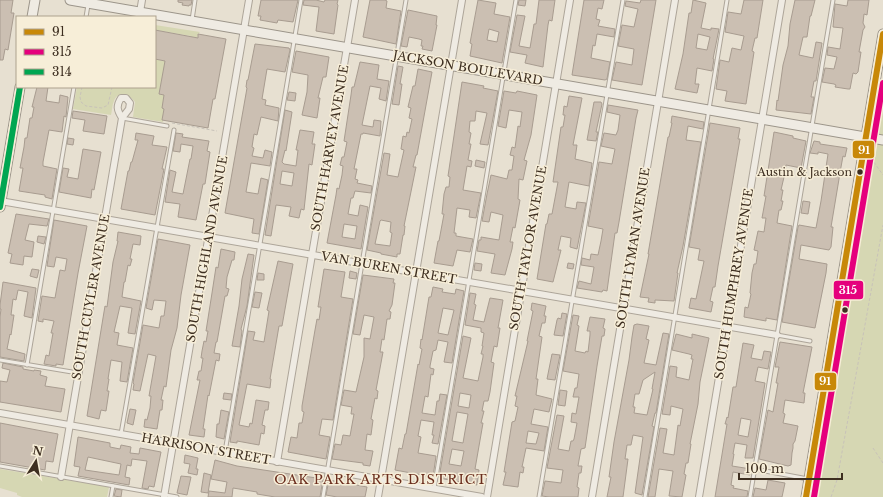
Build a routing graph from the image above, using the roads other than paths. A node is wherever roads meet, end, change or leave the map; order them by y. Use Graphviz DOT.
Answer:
graph roads {
  1 [pos="35,0"];
  2 [pos="70,0"];
  3 [pos="142,0"];
  4 [pos="195,0"];
  5 [pos="249,0"];
  6 [pos="301,0"];
  7 [pos="354,0"];
  8 [pos="406,0"];
  9 [pos="462,0"];
  10 [pos="516,0"];
  11 [pos="570,0"];
  12 [pos="623,0"];
  13 [pos="675,0"];
  14 [pos="727,0"];
  15 [pos="782,0"];
  16 [pos="833,0"];
  17 [pos="88,3"];
  18 [pos="140,12"];
  19 [pos="32,16"];
  20 [pos="86,16"];
  21 [pos="192,21"];
  22 [pos="244,30"];
  23 [pos="883,34"];
  24 [pos="294,39"];
  25 [pos="346,48"];
  26 [pos="396,56"];
  27 [pos="451,66"];
  28 [pos="503,74"];
  29 [pos="556,83"];
  30 [pos="20,88"];
  31 [pos="74,88"];
  32 [pos="608,92"];
  33 [pos="658,101"];
  34 [pos="709,110"];
  35 [pos="122,118"];
  36 [pos="762,119"];
  37 [pos="169,124"];
  38 [pos="811,128"];
  39 [pos="174,130"];
  40 [pos="866,138"];
  41 [pos="883,140"];
  42 [pos="0,203"];
  43 [pos="52,210"];
  44 [pos="105,220"];
  45 [pos="156,228"];
  46 [pos="209,237"];
  47 [pos="260,246"];
  48 [pos="312,255"];
  49 [pos="362,264"];
  50 [pos="416,273"];
  51 [pos="469,282"];
  52 [pos="521,291"];
  53 [pos="572,300"];
  54 [pos="623,309"];
  55 [pos="674,318"];
  56 [pos="727,327"];
  57 [pos="777,335"];
  58 [pos="810,341"];
  59 [pos="0,360"];
  60 [pos="26,365"];
  61 [pos="78,373"];
  62 [pos="0,413"];
  63 [pos="70,425"];
  64 [pos="121,434"];
  65 [pos="174,443"];
  66 [pos="225,452"];
  67 [pos="277,462"];
  68 [pos="0,466"];
  69 [pos="327,470"];
  70 [pos="760,470"];
  71 [pos="61,477"];
  72 [pos="381,479"];
  73 [pos="809,479"];
  74 [pos="113,486"];
  75 [pos="434,489"];
  76 [pos="164,496"];
  77 [pos="111,497"];
  78 [pos="177,497"];
  79 [pos="323,497"];
  80 [pos="378,497"];
  81 [pos="482,497"];
  82 [pos="487,497"];
  83 [pos="539,497"];
  84 [pos="592,497"];
  85 [pos="645,497"];
  86 [pos="699,497"];
  87 [pos="750,497"];
  88 [pos="806,497"];
  1 -- 19 [label="street"];
  2 -- 17 [label="street, JACKSON BOULEVARD"];
  3 -- 18 [label="street"];
  4 -- 21 [label="lane"];
  5 -- 22 [label="street, SOUTH HIGHLAND AVENUE"];
  6 -- 24 [label="lane"];
  7 -- 25 [label="street, SOUTH HARVEY AVENUE"];
  8 -- 26 [label="lane"];
  9 -- 27 [label="street"];
  10 -- 28 [label="lane"];
  11 -- 29 [label="street, SOUTH TAYLOR AVENUE"];
  12 -- 32 [label="lane"];
  13 -- 33 [label="street, SOUTH LYMAN AVENUE"];
  14 -- 34 [label="lane"];
  15 -- 36 [label="street, SOUTH HUMPHREY AVENUE"];
  16 -- 38 [label="lane"];
  17 -- 18 [label="street, JACKSON BOULEVARD"];
  17 -- 20 [label="lane"];
  18 -- 21 [label="street, JACKSON BOULEVARD"];
  21 -- 22 [label="street, JACKSON BOULEVARD"];
  22 -- 24 [label="street, JACKSON BOULEVARD"];
  22 -- 46 [label="street, SOUTH HIGHLAND AVENUE"];
  23 -- 40 [label="street"];
  24 -- 25 [label="street, JACKSON BOULEVARD"];
  24 -- 47 [label="lane"];
  25 -- 26 [label="street, JACKSON BOULEVARD"];
  25 -- 48 [label="street, SOUTH HARVEY AVENUE"];
  26 -- 27 [label="street, JACKSON BOULEVARD"];
  26 -- 49 [label="lane"];
  27 -- 28 [label="street, JACKSON BOULEVARD"];
  27 -- 50 [label="street"];
  28 -- 29 [label="street, JACKSON BOULEVARD"];
  28 -- 51 [label="lane"];
  29 -- 32 [label="street, JACKSON BOULEVARD"];
  29 -- 52 [label="street, SOUTH TAYLOR AVENUE"];
  30 -- 42 [label="street"];
  31 -- 43 [label="lane"];
  32 -- 33 [label="street, JACKSON BOULEVARD"];
  32 -- 53 [label="lane"];
  33 -- 34 [label="street, JACKSON BOULEVARD"];
  33 -- 54 [label="street, SOUTH LYMAN AVENUE"];
  34 -- 36 [label="street, JACKSON BOULEVARD"];
  34 -- 55 [label="lane"];
  35 -- 37 [label="lane"];
  35 -- 44 [label="street, SOUTH CUYLER AVENUE"];
  36 -- 38 [label="street, JACKSON BOULEVARD"];
  36 -- 56 [label="street, SOUTH HUMPHREY AVENUE"];
  38 -- 40 [label="street, JACKSON BOULEVARD"];
  38 -- 57 [label="lane"];
  39 -- 45 [label="lane"];
  40 -- 41 [label="street, JACKSON BOULEVARD"];
  40 -- 73 [label="street"];
  42 -- 43 [label="street, VAN BUREN STREET"];
  43 -- 44 [label="street, VAN BUREN STREET"];
  43 -- 60 [label="lane"];
  44 -- 45 [label="street, VAN BUREN STREET"];
  44 -- 61 [label="street, SOUTH CUYLER AVENUE"];
  45 -- 46 [label="street, VAN BUREN STREET"];
  45 -- 64 [label="lane"];
  46 -- 47 [label="street, VAN BUREN STREET"];
  46 -- 65 [label="street, SOUTH HIGHLAND AVENUE"];
  47 -- 48 [label="street, VAN BUREN STREET"];
  47 -- 66 [label="lane"];
  48 -- 49 [label="street, VAN BUREN STREET"];
  48 -- 67 [label="street, SOUTH HARVEY AVENUE"];
  49 -- 50 [label="street, VAN BUREN STREET"];
  49 -- 69 [label="lane"];
  50 -- 51 [label="street, VAN BUREN STREET"];
  50 -- 72 [label="street"];
  51 -- 52 [label="street, VAN BUREN STREET"];
  51 -- 75 [label="lane"];
  52 -- 53 [label="street, VAN BUREN STREET"];
  52 -- 82 [label="street, SOUTH TAYLOR AVENUE"];
  53 -- 54 [label="street, VAN BUREN STREET"];
  53 -- 83 [label="lane"];
  54 -- 55 [label="street, VAN BUREN STREET"];
  54 -- 84 [label="street, SOUTH LYMAN AVENUE"];
  55 -- 56 [label="street, VAN BUREN STREET"];
  55 -- 85 [label="lane"];
  56 -- 57 [label="street, VAN BUREN STREET"];
  56 -- 86 [label="street, SOUTH HUMPHREY AVENUE"];
  57 -- 58 [label="lane"];
  57 -- 87 [label="lane"];
  59 -- 60 [label="lane"];
  60 -- 61 [label="lane"];
  61 -- 63 [label="street, SOUTH CUYLER AVENUE"];
  62 -- 63 [label="street, HARRISON STREET"];
  63 -- 64 [label="street, HARRISON STREET"];
  63 -- 71 [label="street, SOUTH CUYLER AVENUE"];
  64 -- 65 [label="street, HARRISON STREET"];
  65 -- 66 [label="street, HARRISON STREET"];
  65 -- 76 [label="street, SOUTH HIGHLAND AVENUE"];
  66 -- 67 [label="street, HARRISON STREET"];
  67 -- 69 [label="street, HARRISON STREET"];
  68 -- 71 [label="lane"];
  69 -- 72 [label="street, HARRISON STREET"];
  69 -- 79 [label="lane"];
  70 -- 73 [label="lane"];
  71 -- 74 [label="lane"];
  72 -- 75 [label="street, HARRISON STREET"];
  72 -- 80 [label="street"];
  73 -- 88 [label="street"];
  74 -- 76 [label="lane"];
  74 -- 77 [label="lane"];
  75 -- 81 [label="street, HARRISON STREET"];
  76 -- 78 [label="lane"];
}
